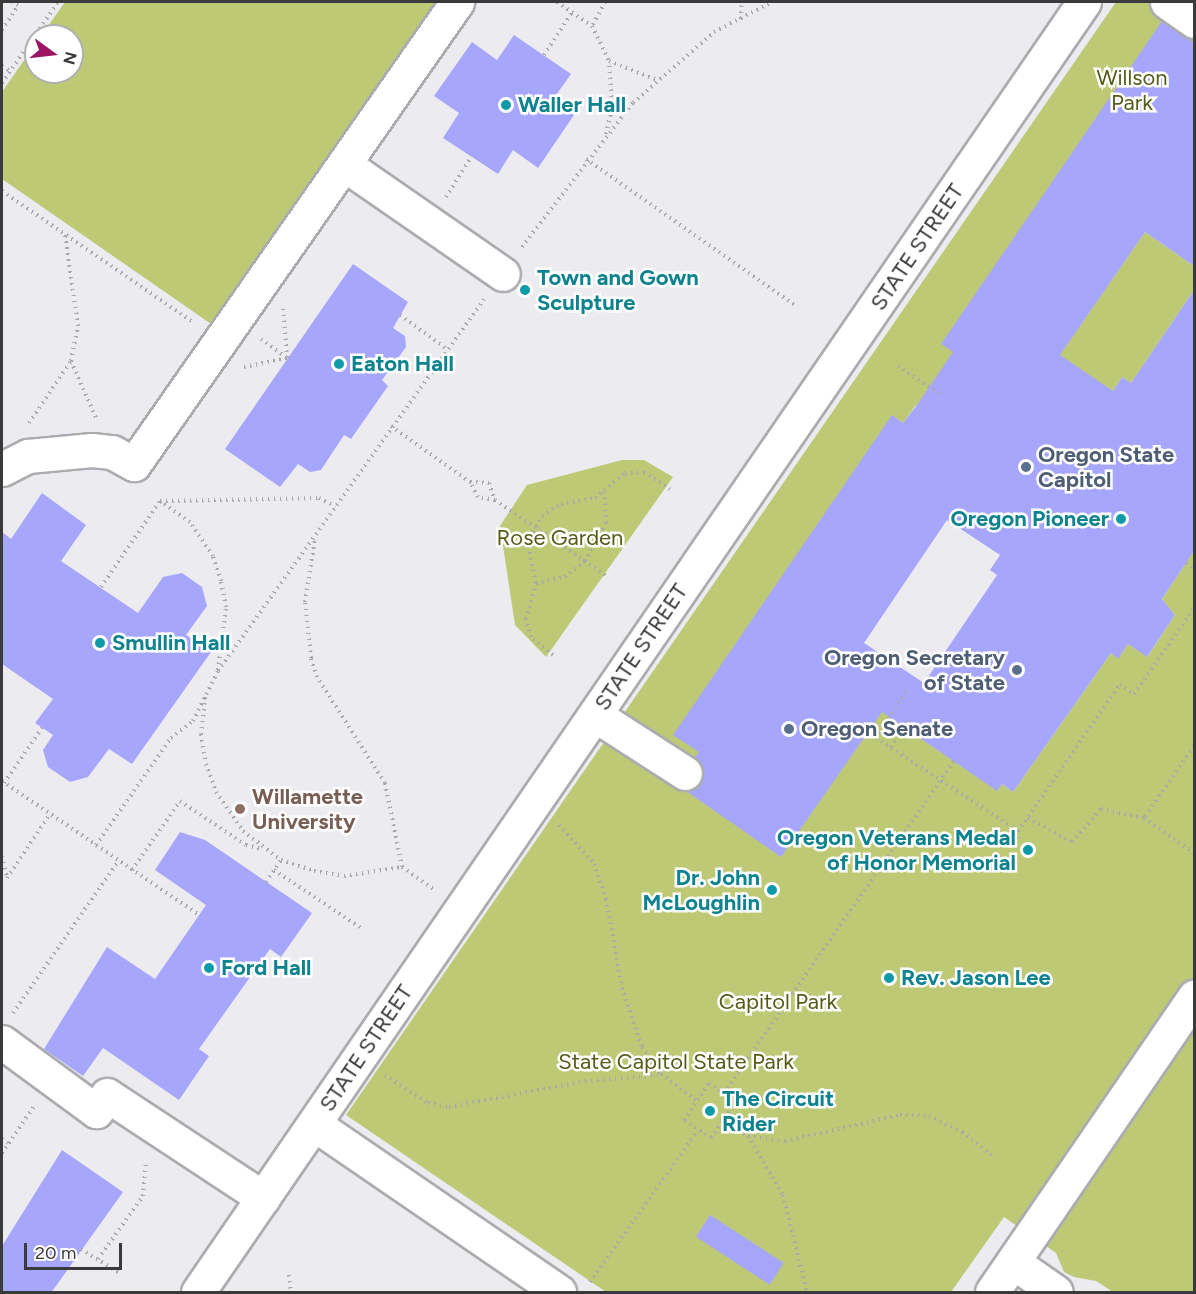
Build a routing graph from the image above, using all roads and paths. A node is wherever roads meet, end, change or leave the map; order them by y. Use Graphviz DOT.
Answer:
graph roads {
  1 [pos="12,2"];
  2 [pos="58,2"];
  3 [pos="457,2"];
  4 [pos="557,2"];
  5 [pos="605,2"];
  6 [pos="742,2"];
  7 [pos="772,2"];
  8 [pos="1084,2"];
  9 [pos="1167,2"];
  10 [pos="572,12"];
  11 [pos="741,19"];
  12 [pos="1194,21"];
  13 [pos="592,26"];
  14 [pos="2,30"];
  15 [pos="544,55"];
  16 [pos="609,61"];
  17 [pos="2,66"];
  18 [pos="10,71"];
  19 [pos="657,80"];
  20 [pos="2,83"];
  21 [pos="605,137"];
  22 [pos="471,157"];
  23 [pos="586,159"];
  24 [pos="344,164"];
  25 [pos="466,168"];
  26 [pos="2,191"];
  27 [pos="65,234"];
  28 [pos="503,274"];
  29 [pos="797,307"];
  30 [pos="400,315"];
  31 [pos="185,317"];
  32 [pos="269,346"];
  33 [pos="447,349"];
  34 [pos="287,358"];
  35 [pos="71,361"];
  36 [pos="898,366"];
  37 [pos="943,396"];
  38 [pos="391,426"];
  39 [pos="112,452"];
  40 [pos="3,468"];
  41 [pos="470,482"];
  42 [pos="670,489"];
  43 [pos="604,492"];
  44 [pos="495,500"];
  45 [pos="160,501"];
  46 [pos="335,506"];
  47 [pos="535,527"];
  48 [pos="316,534"];
  49 [pos="585,561"];
  50 [pos="1186,563"];
  51 [pos="1194,569"];
  52 [pos="608,577"];
  53 [pos="536,583"];
  54 [pos="100,587"];
  55 [pos="1194,608"];
  56 [pos="553,655"];
  57 [pos="218,671"];
  58 [pos="205,692"];
  59 [pos="906,692"];
  60 [pos="595,715"];
  61 [pos="909,720"];
  62 [pos="42,728"];
  63 [pos="1194,746"];
  64 [pos="891,748"];
  65 [pos="954,761"];
  66 [pos="685,773"];
  67 [pos="940,780"];
  68 [pos="3,782"];
  69 [pos="532,805"];
  70 [pos="50,814"];
  71 [pos="1028,818"];
  72 [pos="1143,819"];
  73 [pos="1018,831"];
  74 [pos="1019,840"];
  75 [pos="96,845"];
  76 [pos="263,849"];
  77 [pos="1194,853"];
  78 [pos="2,856"];
  79 [pos="118,860"];
  80 [pos="281,860"];
  81 [pos="132,870"];
  82 [pos="274,870"];
  83 [pos="267,882"];
  84 [pos="199,915"];
  85 [pos="361,928"];
  86 [pos="1194,997"];
  87 [pos="5,1032"];
  88 [pos="360,1058"];
  89 [pos="661,1074"];
  90 [pos="52,1079"];
  91 [pos="724,1093"];
  92 [pos="697,1101"];
  93 [pos="723,1121"];
  94 [pos="314,1124"];
  95 [pos="698,1130"];
  96 [pos="748,1136"];
  97 [pos="2,1139"];
  98 [pos="8,1143"];
  99 [pos="2,1153"];
  100 [pos="142,1153"];
  101 [pos="994,1157"];
  102 [pos="263,1198"];
  103 [pos="81,1250"];
  104 [pos="98,1260"];
  105 [pos="1013,1262"];
  106 [pos="121,1274"];
  107 [pos="289,1275"];
  108 [pos="198,1293"];
  109 [pos="291,1293"];
  110 [pos="559,1293"];
  111 [pos="583,1293"];
  112 [pos="807,1293"];
  113 [pos="992,1293"];
  114 [pos="1056,1293"];
  1 -- 14 [label="path"];
  2 -- 18 [label="path"];
  3 -- 24 [label="main road"];
  4 -- 10 [label="path"];
  5 -- 13 [label="path"];
  6 -- 11 [label="path"];
  7 -- 11 [label="path"];
  8 -- 60 [label="main road, STATE STREET"];
  9 -- 12 [label="main road"];
  10 -- 13 [label="path"];
  10 -- 15 [label="path"];
  11 -- 19 [label="path"];
  13 -- 16 [label="path"];
  16 -- 19 [label="path"];
  16 -- 21 [label="path"];
  17 -- 18 [label="path"];
  18 -- 20 [label="path"];
  19 -- 21 [label="path"];
  21 -- 23 [label="path"];
  22 -- 25 [label="path"];
  23 -- 28 [label="path"];
  23 -- 29 [label="path"];
  24 -- 28 [label="main road"];
  24 -- 39 [label="main road"];
  26 -- 27 [label="path"];
  27 -- 31 [label="path"];
  27 -- 35 [label="path"];
  28 -- 33 [label="path"];
  30 -- 33 [label="path"];
  32 -- 34 [label="path"];
  33 -- 38 [label="path"];
  35 -- 39 [label="path"];
  35 -- 40 [label="path"];
  36 -- 37 [label="path"];
  38 -- 41 [label="path"];
  38 -- 46 [label="path"];
  39 -- 40 [label="main road"];
  41 -- 44 [label="path"];
  41 -- 44 [label="path"];
  42 -- 43 [label="path"];
  43 -- 47 [label="path"];
  43 -- 49 [label="path"];
  44 -- 47 [label="path"];
  45 -- 46 [label="path"];
  45 -- 54 [label="path"];
  45 -- 57 [label="path"];
  46 -- 48 [label="path"];
  47 -- 49 [label="path"];
  47 -- 53 [label="path"];
  48 -- 57 [label="path"];
  48 -- 80 [label="path"];
  49 -- 52 [label="path"];
  49 -- 53 [label="path"];
  50 -- 51 [label="path"];
  53 -- 56 [label="path"];
  55 -- 71 [label="path"];
  57 -- 58 [label="path"];
  58 -- 75 [label="path"];
  58 -- 76 [label="path"];
  59 -- 64 [label="path"];
  60 -- 66 [label="main road"];
  60 -- 69 [label="main road, STATE STREET"];
  61 -- 64 [label="path"];
  62 -- 68 [label="path"];
  63 -- 72 [label="path"];
  64 -- 67 [label="path"];
  65 -- 67 [label="path"];
  67 -- 73 [label="path"];
  67 -- 91 [label="path"];
  68 -- 70 [label="path"];
  69 -- 88 [label="main road, STATE STREET"];
  69 -- 89 [label="path"];
  70 -- 75 [label="path"];
  70 -- 78 [label="path"];
  71 -- 72 [label="path"];
  71 -- 73 [label="path"];
  72 -- 77 [label="path"];
  73 -- 74 [label="path"];
  75 -- 79 [label="path"];
  76 -- 80 [label="path"];
  76 -- 81 [label="path"];
  79 -- 81 [label="path"];
  79 -- 87 [label="path"];
  80 -- 82 [label="path"];
  81 -- 84 [label="path"];
  82 -- 83 [label="path"];
  82 -- 85 [label="path"];
  86 -- 105 [label="main road"];
  87 -- 90 [label="main road"];
  88 -- 89 [label="path"];
  88 -- 94 [label="main road, STATE STREET"];
  89 -- 92 [label="path"];
  90 -- 98 [label="path"];
  90 -- 102 [label="main road"];
  91 -- 92 [label="path"];
  91 -- 93 [label="path"];
  92 -- 95 [label="path"];
  93 -- 95 [label="path"];
  93 -- 96 [label="path"];
  94 -- 102 [label="main road, STATE STREET"];
  94 -- 110 [label="main road"];
  95 -- 111 [label="path"];
  96 -- 101 [label="path"];
  96 -- 112 [label="path"];
  97 -- 98 [label="path"];
  98 -- 99 [label="path"];
  100 -- 104 [label="path"];
  102 -- 108 [label="main road, STATE STREET"];
  103 -- 104 [label="path"];
  104 -- 106 [label="path"];
  105 -- 113 [label="main road"];
  105 -- 114 [label="main road"];
  107 -- 109 [label="path"];
}
